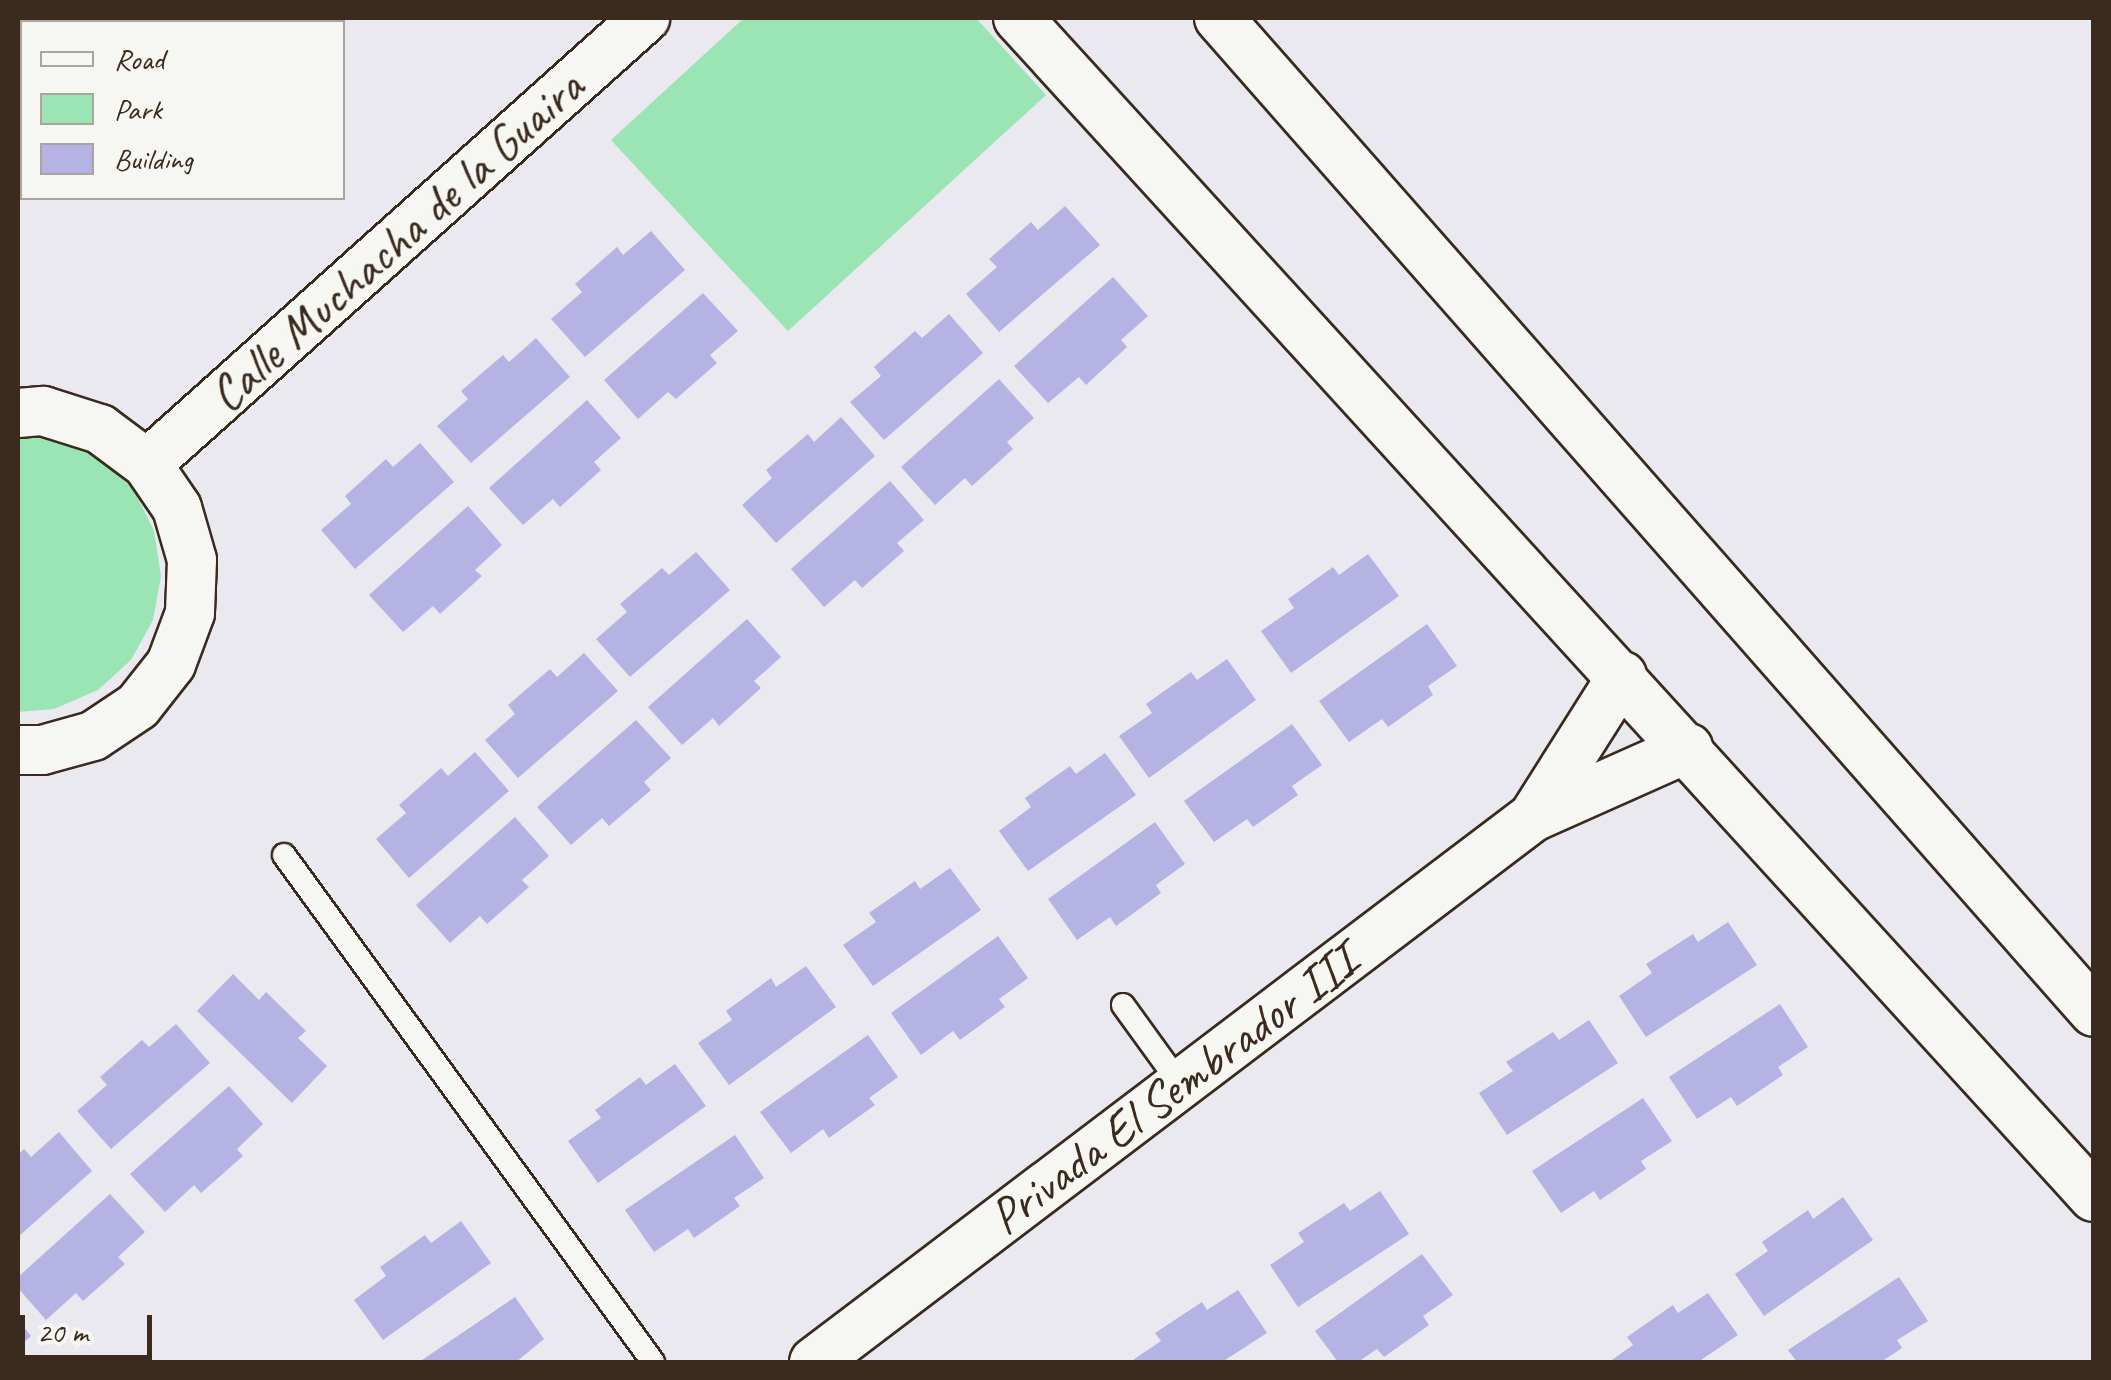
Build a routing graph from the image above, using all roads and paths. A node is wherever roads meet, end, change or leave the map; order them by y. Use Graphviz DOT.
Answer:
graph roads {
  1 [pos="645,18"];
  2 [pos="1018,18"];
  3 [pos="1218,18"];
  4 [pos="18,412"];
  5 [pos="147,464"];
  6 [pos="1622,676"];
  7 [pos="1688,748"];
  8 [pos="18,750"];
  9 [pos="1532,817"];
  10 [pos="284,855"];
  11 [pos="1123,1005"];
  12 [pos="2094,1012"];
  13 [pos="1183,1088"];
  14 [pos="2094,1197"];
  15 [pos="653,1362"];
  16 [pos="814,1362"];
  1 -- 5 [label="street, Calle Muchacha de la Guaira"];
  2 -- 6 [label="street"];
  3 -- 12 [label="street"];
  4 -- 5 [label="street"];
  5 -- 8 [label="street"];
  6 -- 7 [label="street"];
  6 -- 9 [label="street, Privada El Sembrador III"];
  7 -- 9 [label="street, Privada El Sembrador III"];
  7 -- 14 [label="street"];
  9 -- 13 [label="street, Privada El Sembrador III"];
  10 -- 15 [label="lane"];
  11 -- 13 [label="lane"];
  13 -- 16 [label="street, Privada El Sembrador III"];
}
